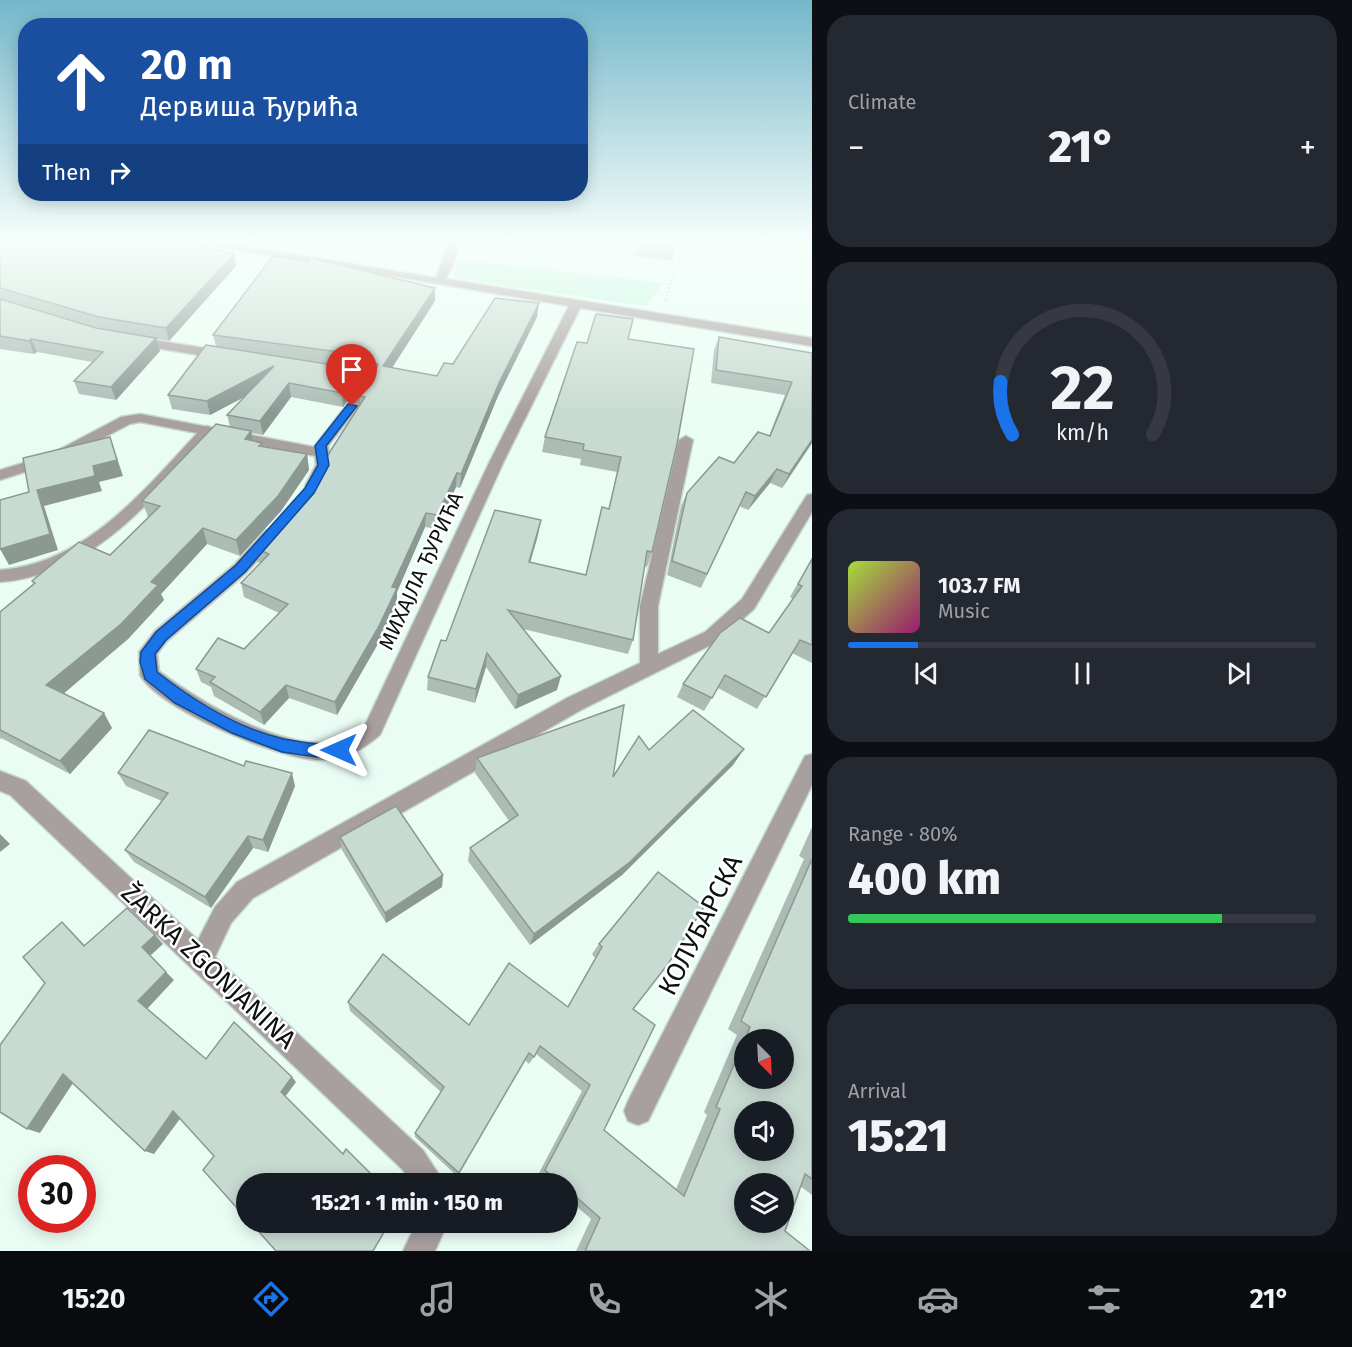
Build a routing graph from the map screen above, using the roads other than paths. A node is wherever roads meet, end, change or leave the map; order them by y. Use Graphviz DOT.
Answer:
graph roads {
  1 [pos="553,298"];
  2 [pos="577,302"];
  3 [pos="122,338"];
  4 [pos="812,342"];
  5 [pos="242,358"];
  6 [pos="320,370"];
  7 [pos="208,430"];
  8 [pos="686,440"];
  9 [pos="321,453"];
  10 [pos="0,475"];
  11 [pos="302,499"];
  12 [pos="812,499"];
  13 [pos="279,525"];
  14 [pos="0,576"];
  15 [pos="649,668"];
  16 [pos="812,763"];
  17 [pos="0,781"];
  18 [pos="202,958"];
  19 [pos="638,1111"];
  20 [pos="422,1173"];
  21 [pos="428,1233"];
  22 [pos="419,1251"];
  1 -- 2 [label="street"];
  2 -- 4 [label="street"];
  2 -- 13 [label="street, МИХАЈЛА ЂУРИЋА"];
  3 -- 5 [label="street"];
  6 -- 9 [label="street"];
  7 -- 9 [label="street"];
  7 -- 10 [label="street"];
  7 -- 14 [label="street"];
  8 -- 15 [label="street"];
  9 -- 11 [label="street"];
  12 -- 15 [label="street"];
  15 -- 18 [label="street"];
  16 -- 19 [label="street, КОЛУБАРСКА"];
  17 -- 18 [label="street, ŽARKA ZGONJANINA"];
  18 -- 20 [label="street, ŽARKA ZGONJANINA"];
  21 -- 22 [label="street"];
}
